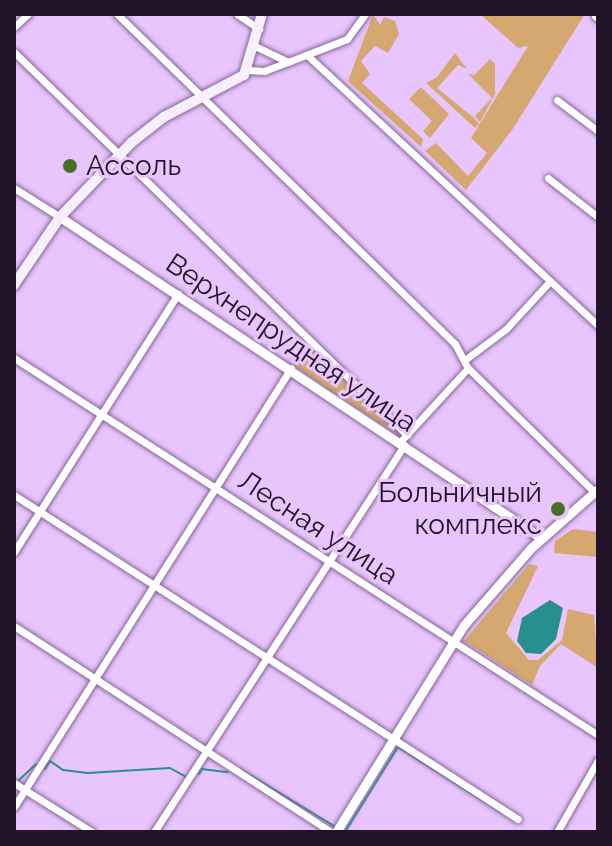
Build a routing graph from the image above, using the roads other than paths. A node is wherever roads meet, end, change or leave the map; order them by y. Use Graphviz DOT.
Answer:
graph roads {
  1 [pos="28,14"];
  2 [pos="117,14"];
  3 [pos="237,14"];
  4 [pos="262,14"];
  5 [pos="365,14"];
  6 [pos="14,27"];
  7 [pos="259,29"];
  8 [pos="255,46"];
  9 [pos="14,52"];
  10 [pos="307,55"];
  11 [pos="288,62"];
  12 [pos="248,70"];
  13 [pos="201,98"];
  14 [pos="557,100"];
  15 [pos="598,131"];
  16 [pos="119,155"];
  17 [pos="548,178"];
  18 [pos="14,188"];
  19 [pos="60,217"];
  20 [pos="598,217"];
  21 [pos="549,282"];
  22 [pos="14,285"];
  23 [pos="178,294"];
  24 [pos="598,325"];
  25 [pos="14,358"];
  26 [pos="466,359"];
  27 [pos="291,368"];
  28 [pos="468,368"];
  29 [pos="103,415"];
  30 [pos="404,441"];
  31 [pos="217,489"];
  32 [pos="596,491"];
  33 [pos="14,495"];
  34 [pos="40,512"];
  35 [pos="541,538"];
  36 [pos="14,552"];
  37 [pos="328,561"];
  38 [pos="157,586"];
  39 [pos="14,626"];
  40 [pos="453,640"];
  41 [pos="266,658"];
  42 [pos="95,680"];
  43 [pos="598,735"];
  44 [pos="393,740"];
  45 [pos="207,752"];
  46 [pos="598,760"];
  47 [pos="14,783"];
  48 [pos="25,790"];
  49 [pos="14,807"];
  50 [pos="518,819"];
  51 [pos="92,832"];
  52 [pos="154,832"];
  53 [pos="334,832"];
  54 [pos="557,832"];
  1 -- 6 [label="street"];
  2 -- 13 [label="street"];
  3 -- 7 [label="street"];
  4 -- 7 [label="main road"];
  5 -- 10 [label="street"];
  7 -- 8 [label="main road"];
  8 -- 11 [label="street"];
  8 -- 12 [label="main road"];
  9 -- 16 [label="street"];
  10 -- 11 [label="street"];
  10 -- 21 [label="street"];
  11 -- 12 [label="street"];
  12 -- 13 [label="main road"];
  13 -- 16 [label="main road"];
  13 -- 26 [label="street"];
  14 -- 15 [label="street"];
  16 -- 19 [label="main road"];
  16 -- 30 [label="street"];
  17 -- 20 [label="street"];
  18 -- 19 [label="street, Верхнепрудная улица"];
  19 -- 22 [label="main road"];
  19 -- 23 [label="street, Верхнепрудная улица"];
  21 -- 24 [label="street"];
  21 -- 26 [label="street"];
  23 -- 27 [label="street, Верхнепрудная улица"];
  23 -- 29 [label="street"];
  25 -- 29 [label="street, Лесная улица"];
  26 -- 28 [label="street"];
  27 -- 30 [label="street, Верхнепрудная улица"];
  27 -- 31 [label="street"];
  28 -- 30 [label="street"];
  28 -- 32 [label="street"];
  29 -- 31 [label="street, Лесная улица"];
  29 -- 34 [label="street"];
  30 -- 35 [label="street, Верхнепрудная улица"];
  30 -- 37 [label="street"];
  31 -- 37 [label="street, Лесная улица"];
  31 -- 38 [label="street"];
  32 -- 35 [label="street"];
  33 -- 34 [label="street"];
  34 -- 36 [label="street"];
  34 -- 38 [label="street"];
  35 -- 40 [label="street"];
  37 -- 40 [label="street, Лесная улица"];
  37 -- 41 [label="street"];
  38 -- 41 [label="street"];
  38 -- 42 [label="street"];
  39 -- 42 [label="street"];
  40 -- 43 [label="street, Лесная улица"];
  40 -- 44 [label="street"];
  41 -- 44 [label="street"];
  41 -- 45 [label="street"];
  42 -- 45 [label="street"];
  42 -- 48 [label="street"];
  44 -- 50 [label="street"];
  44 -- 53 [label="street"];
  45 -- 52 [label="street"];
  45 -- 53 [label="street"];
  46 -- 54 [label="street"];
  47 -- 48 [label="street"];
  48 -- 49 [label="street"];
  48 -- 51 [label="street"];
}
